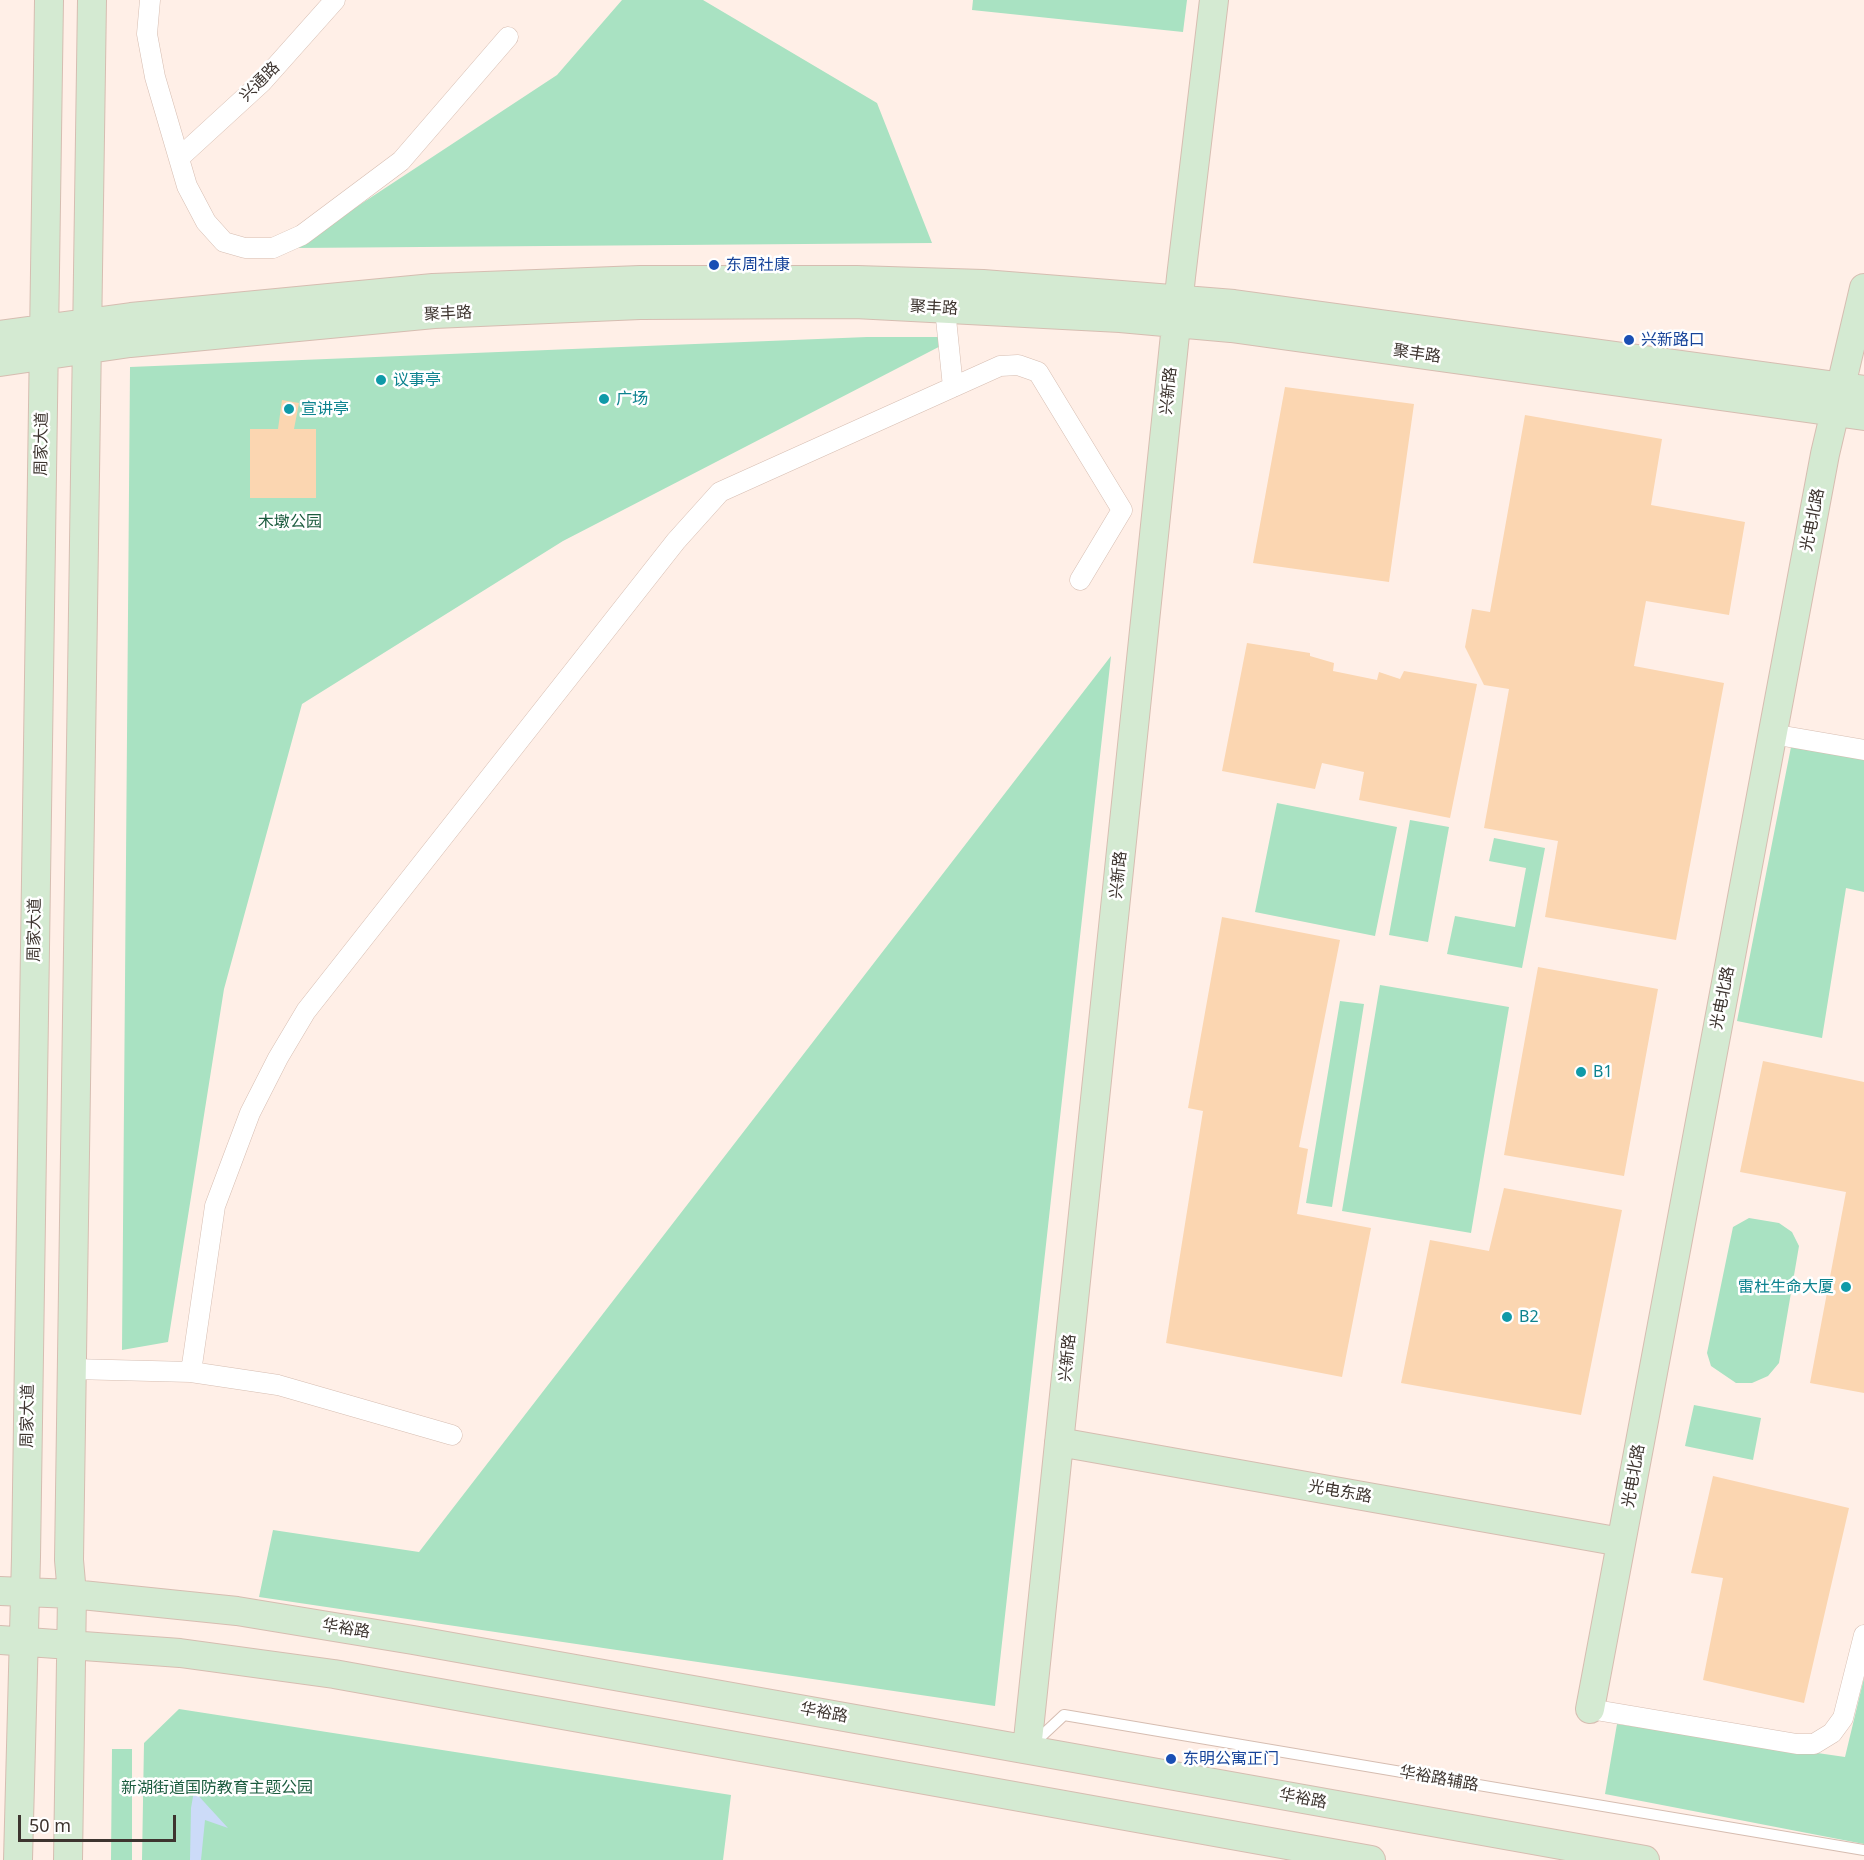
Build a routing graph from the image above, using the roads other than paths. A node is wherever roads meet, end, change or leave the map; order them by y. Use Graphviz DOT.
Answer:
graph roads {
  1 [pos="49,0"];
  2 [pos="92,0"];
  3 [pos="150,0"];
  4 [pos="335,0"];
  5 [pos="1214,0"];
  6 [pos="508,37"];
  7 [pos="179,158"];
  8 [pos="1864,288"];
  9 [pos="945,309"];
  10 [pos="1178,311"];
  11 [pos="0,335"];
  12 [pos="87,336"];
  13 [pos="44,343"];
  14 [pos="0,362"];
  15 [pos="953,387"];
  16 [pos="1846,396"];
  17 [pos="1864,416"];
  18 [pos="1080,580"];
  19 [pos="1772,734"];
  20 [pos="1864,750"];
  21 [pos="72,1370"];
  22 [pos="191,1372"];
  23 [pos="452,1435"];
  24 [pos="1059,1442"];
  25 [pos="1622,1542"];
  26 [pos="11,1591"];
  27 [pos="72,1594"];
  28 [pos="1864,1635"];
  29 [pos="11,1640"];
  30 [pos="72,1644"];
  31 [pos="1590,1709"];
  32 [pos="1027,1749"];
  33 [pos="1864,1850"];
  34 [pos="18,1860"];
  35 [pos="68,1860"];
  36 [pos="1371,1860"];
  37 [pos="1645,1860"];
  1 -- 13 [label="street, 周家大道"];
  2 -- 12 [label="street"];
  3 -- 7 [label="street"];
  4 -- 7 [label="street, 兴通路"];
  5 -- 10 [label="street, 兴新路"];
  6 -- 7 [label="street"];
  8 -- 16 [label="street, 光电北路"];
  9 -- 10 [label="street, 聚丰路"];
  9 -- 12 [label="street, 聚丰路"];
  9 -- 15 [label="street"];
  10 -- 12 [label="street, 聚丰路"];
  10 -- 16 [label="street, 聚丰路"];
  10 -- 24 [label="street, 兴新路"];
  11 -- 13 [label="street, 聚丰路"];
  12 -- 13 [label="street, 聚丰路"];
  12 -- 21 [label="street"];
  13 -- 14 [label="street, 聚丰路"];
  13 -- 26 [label="street, 周家大道"];
  15 -- 18 [label="street"];
  15 -- 22 [label="street"];
  16 -- 17 [label="street, 聚丰路"];
  16 -- 19 [label="street, 光电北路"];
  19 -- 20 [label="street"];
  19 -- 25 [label="street, 光电北路"];
  21 -- 22 [label="street"];
  21 -- 27 [label="street"];
  22 -- 23 [label="street"];
  24 -- 25 [label="street, 光电东路"];
  24 -- 32 [label="street, 兴新路"];
  25 -- 31 [label="street, 光电北路"];
  26 -- 27 [label="street, 华裕路"];
  26 -- 29 [label="street, 周家大道"];
  27 -- 30 [label="street"];
  27 -- 32 [label="street, 华裕路"];
  28 -- 31 [label="street"];
  29 -- 30 [label="street"];
  29 -- 34 [label="street, 周家大道"];
  30 -- 35 [label="street"];
  30 -- 36 [label="street"];
  32 -- 33 [label="lane, 华裕路辅路"];
  32 -- 37 [label="street, 华裕路"];
}
